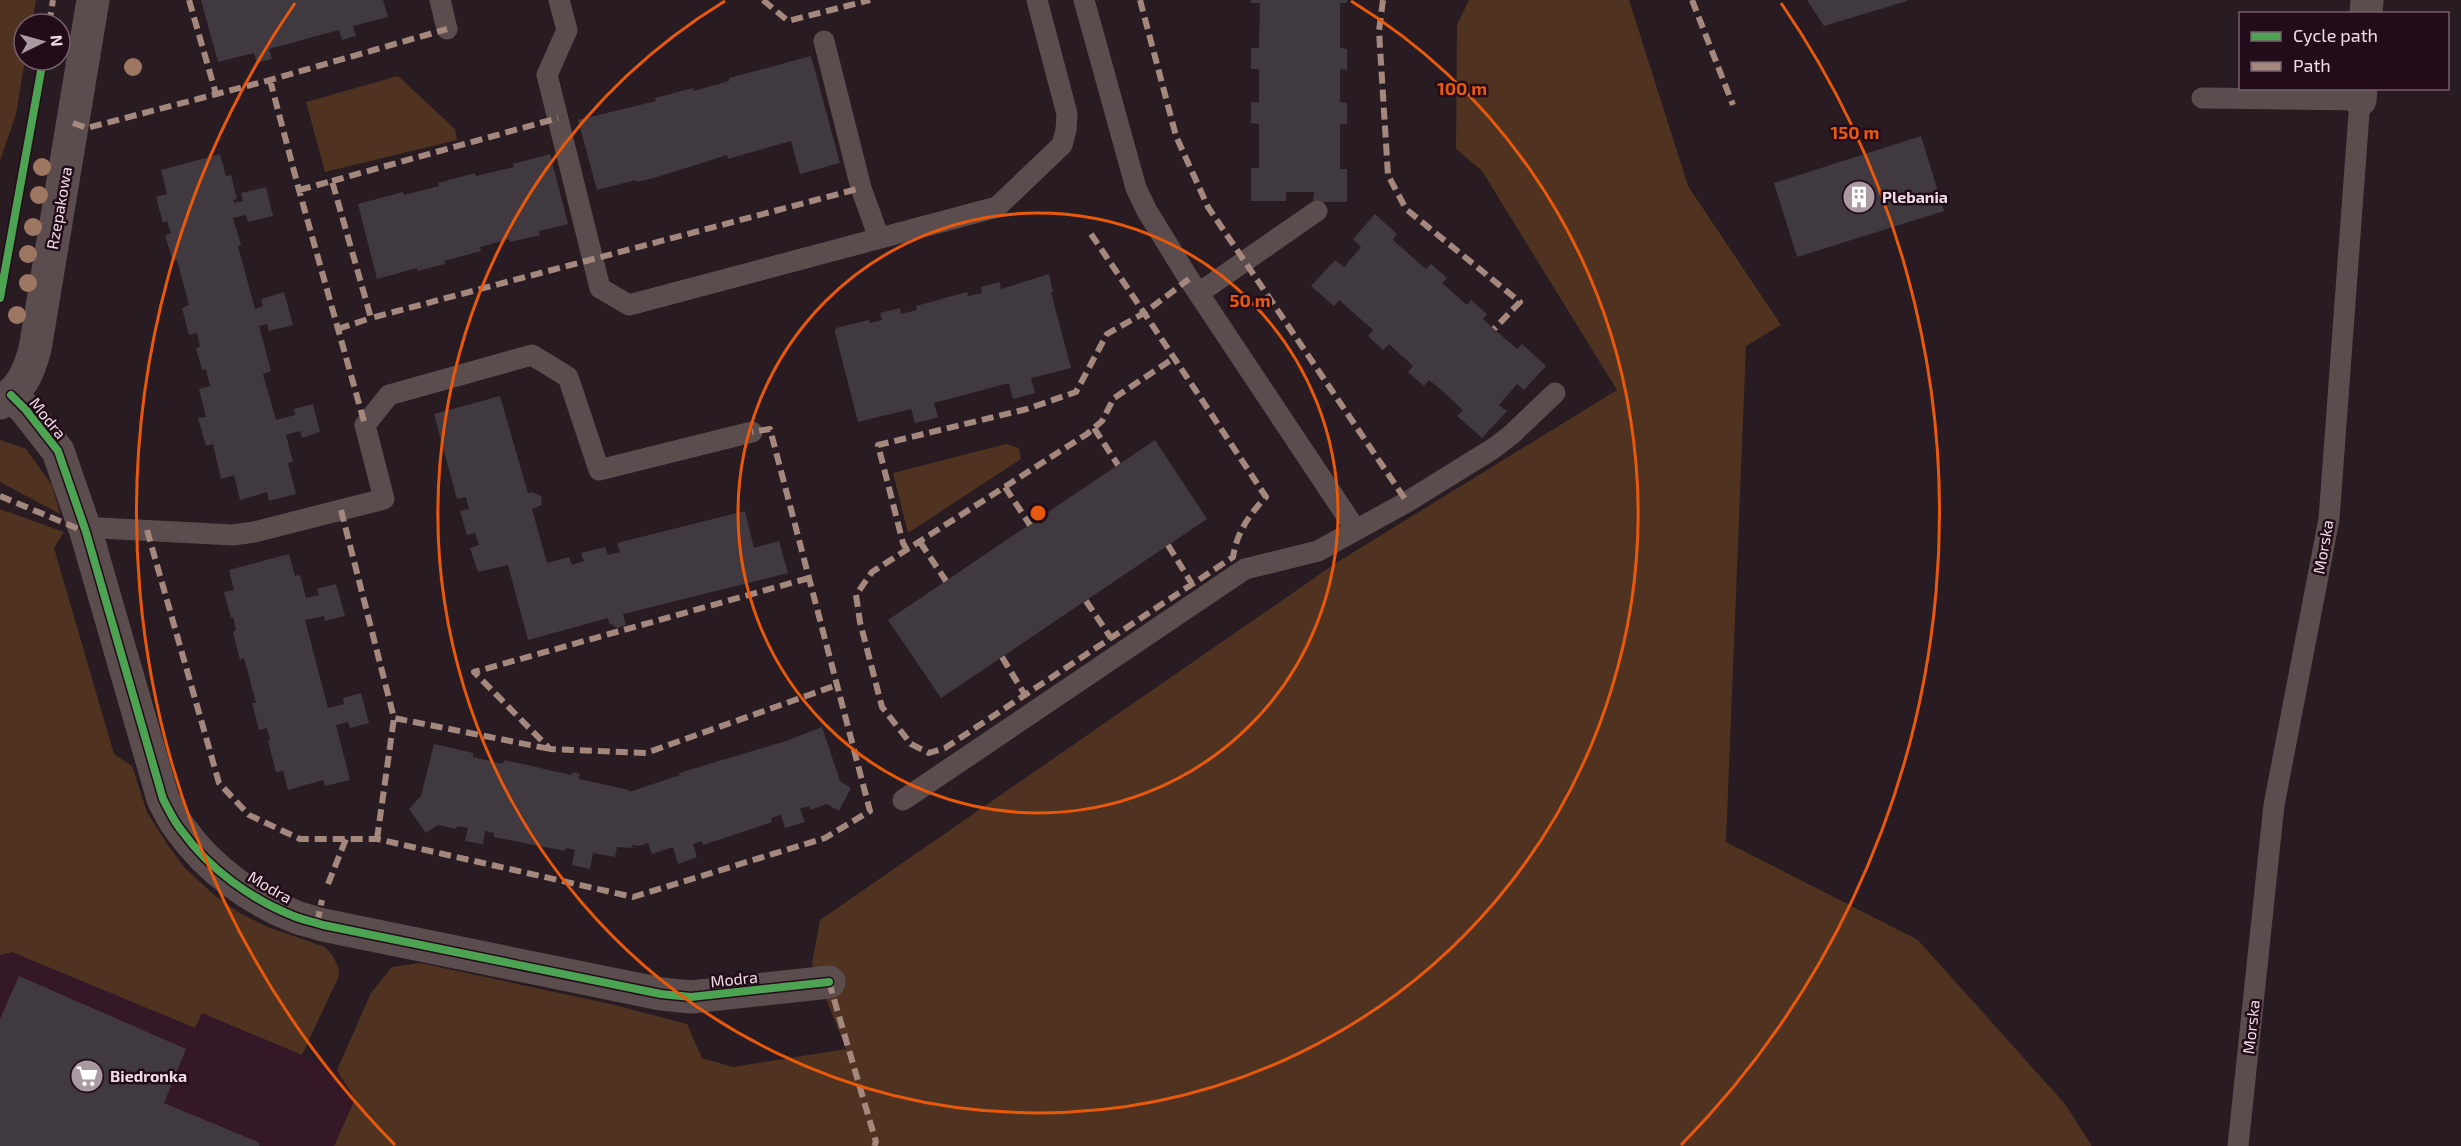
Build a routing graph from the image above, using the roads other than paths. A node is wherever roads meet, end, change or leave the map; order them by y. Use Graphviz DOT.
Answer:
graph roads {
  1 [pos="93,0"];
  2 [pos="440,0"];
  3 [pos="560,0"];
  4 [pos="1037,0"];
  5 [pos="1084,0"];
  6 [pos="447,29"];
  7 [pos="824,40"];
  8 [pos="2361,94"];
  9 [pos="2202,98"];
  10 [pos="1317,211"];
  11 [pos="879,238"];
  12 [pos="1199,293"];
  13 [pos="1555,393"];
  14 [pos="6,399"];
  15 [pos="752,432"];
  16 [pos="1356,530"];
  17 [pos="86,532"];
  18 [pos="903,800"];
  19 [pos="829,982"];
  20 [pos="2238,1146"];
  1 -- 14 [label="street, Rzepakowa"];
  2 -- 6 [label="lane"];
  3 -- 11 [label="lane"];
  4 -- 11 [label="lane"];
  5 -- 12 [label="lane"];
  7 -- 11 [label="lane"];
  8 -- 9 [label="lane, Morska"];
  8 -- 20 [label="lane, Morska"];
  10 -- 12 [label="lane"];
  12 -- 16 [label="lane"];
  13 -- 16 [label="lane"];
  14 -- 17 [label="street, Modra"];
  15 -- 17 [label="lane"];
  16 -- 18 [label="lane"];
  17 -- 19 [label="street, Modra"];
}
